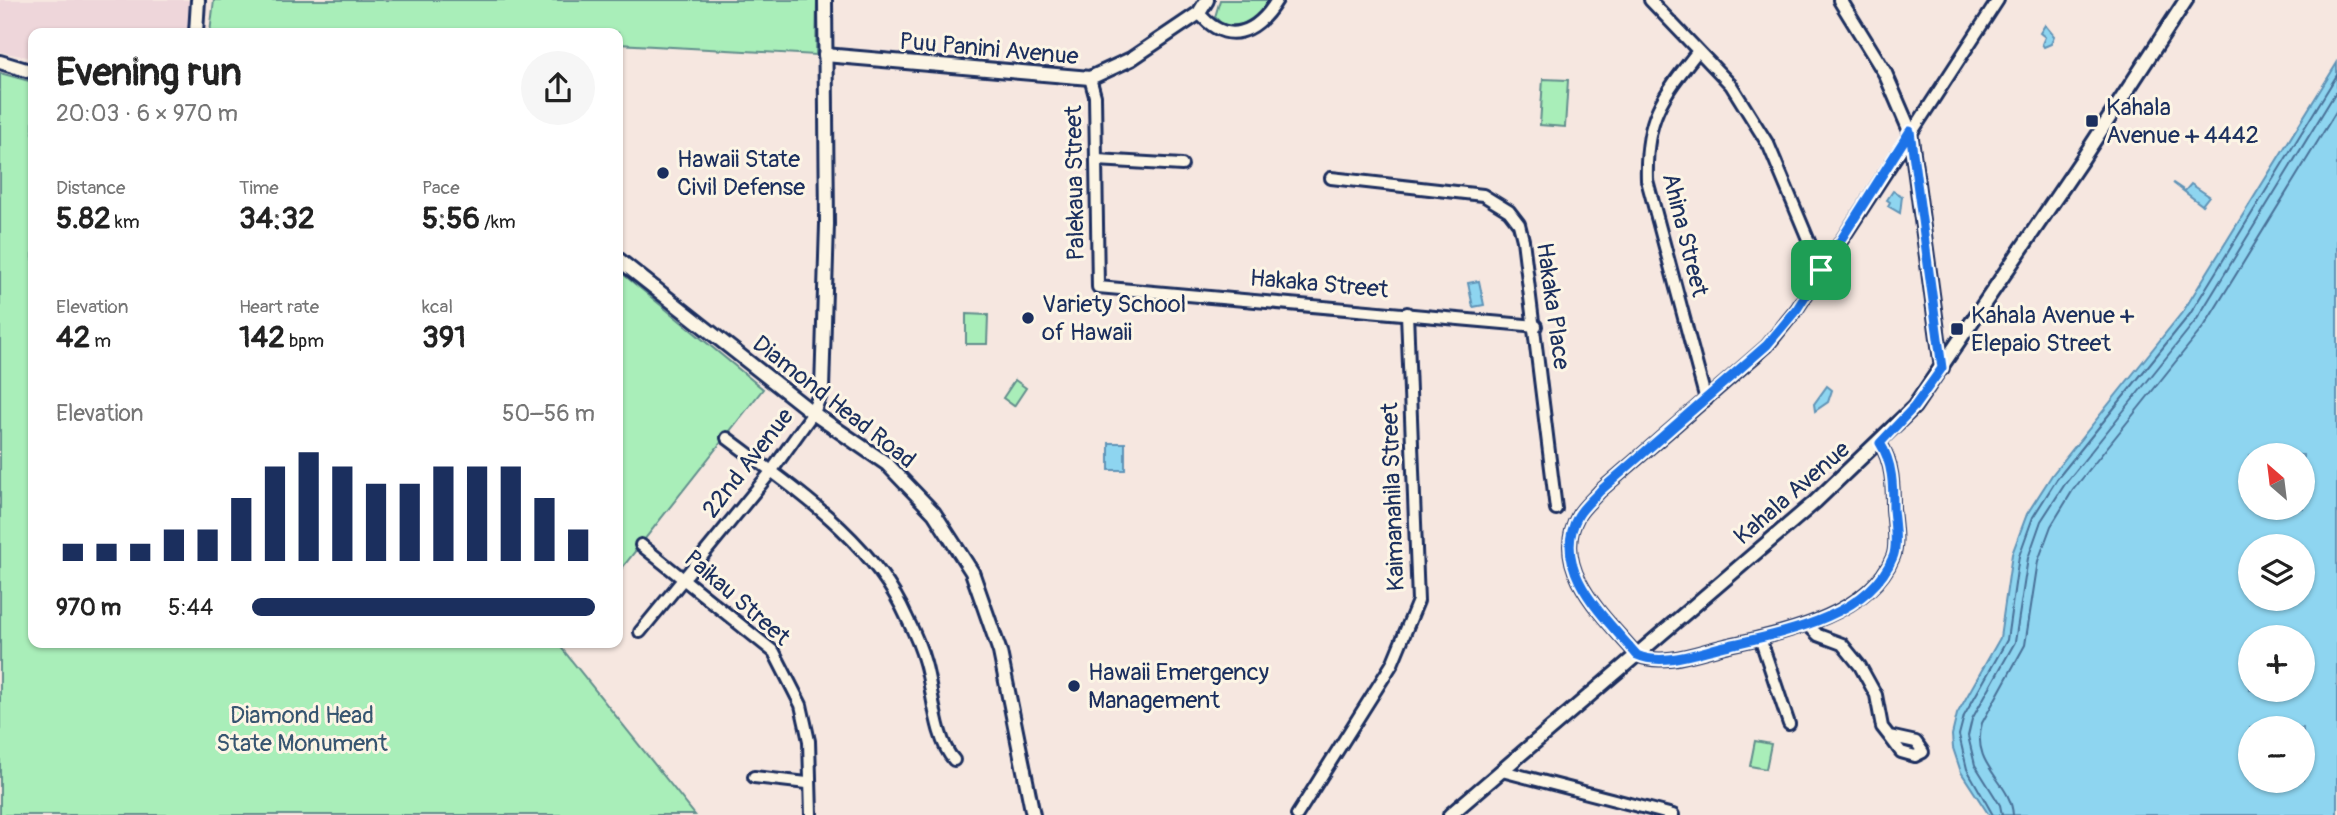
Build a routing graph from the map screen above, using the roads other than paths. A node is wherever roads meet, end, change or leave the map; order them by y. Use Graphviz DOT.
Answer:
graph roads {
  1 [pos="198,0"];
  2 [pos="825,0"];
  3 [pos="1208,0"];
  4 [pos="1277,0"];
  5 [pos="1650,0"];
  6 [pos="1840,0"];
  7 [pos="1998,0"];
  8 [pos="2186,0"];
  9 [pos="1199,13"];
  10 [pos="196,28"];
  11 [pos="1698,51"];
  12 [pos="825,55"];
  13 [pos="0,62"];
  14 [pos="28,70"];
  15 [pos="1090,78"];
  16 [pos="1910,131"];
  17 [pos="1097,160"];
  18 [pos="1182,165"];
  19 [pos="1331,178"];
  20 [pos="623,263"];
  21 [pos="1821,270"];
  22 [pos="1098,287"];
  23 [pos="1407,313"];
  24 [pos="1536,326"];
  25 [pos="1942,368"];
  26 [pos="1706,400"];
  27 [pos="813,413"];
  28 [pos="727,438"];
  29 [pos="1880,443"];
  30 [pos="770,473"];
  31 [pos="1556,509"];
  32 [pos="641,544"];
  33 [pos="684,577"];
  34 [pos="1808,625"];
  35 [pos="640,632"];
  36 [pos="1760,638"];
  37 [pos="1637,655"];
  38 [pos="1789,724"];
  39 [pos="1889,736"];
  40 [pos="954,760"];
  41 [pos="1502,771"];
  42 [pos="754,776"];
  43 [pos="807,783"];
  44 [pos="811,815"];
  45 [pos="1033,815"];
  46 [pos="1297,815"];
  47 [pos="1450,815"];
  48 [pos="1673,815"];
  1 -- 10 [label="street"];
  2 -- 12 [label="street, 22nd Avenue"];
  3 -- 9 [label="street, Puu Panini Avenue"];
  4 -- 9 [label="street"];
  5 -- 11 [label="street"];
  6 -- 16 [label="street"];
  7 -- 16 [label="street"];
  8 -- 25 [label="street, Kahala Avenue"];
  9 -- 15 [label="street, Puu Panini Avenue"];
  11 -- 21 [label="street"];
  11 -- 26 [label="street, Ahina Street"];
  12 -- 15 [label="street, Puu Panini Avenue"];
  12 -- 27 [label="street, 22nd Avenue"];
  13 -- 14 [label="street"];
  15 -- 17 [label="street, Palekaua Street"];
  16 -- 21 [label="street"];
  16 -- 25 [label="street"];
  17 -- 18 [label="street"];
  17 -- 22 [label="street, Palekaua Street"];
  19 -- 24 [label="street, Hakaka Place"];
  20 -- 27 [label="street, Diamond Head Road"];
  21 -- 26 [label="street"];
  22 -- 23 [label="street, Hakaka Street"];
  23 -- 24 [label="street, Hakaka Street"];
  23 -- 46 [label="street, Kaimanahila Street"];
  24 -- 31 [label="street, Hakaka Place"];
  25 -- 29 [label="street, Kahala Avenue"];
  26 -- 37 [label="street"];
  27 -- 30 [label="street, 22nd Avenue"];
  27 -- 45 [label="street, Diamond Head Road"];
  28 -- 30 [label="street"];
  29 -- 34 [label="street"];
  29 -- 37 [label="street, Kahala Avenue"];
  30 -- 33 [label="street, 22nd Avenue"];
  30 -- 40 [label="street"];
  32 -- 33 [label="street, Paikau Street"];
  33 -- 35 [label="street, 22nd Avenue"];
  33 -- 43 [label="street, Paikau Street"];
  34 -- 36 [label="street"];
  34 -- 39 [label="street"];
  36 -- 37 [label="street"];
  36 -- 38 [label="street"];
  37 -- 41 [label="street, Kahala Avenue"];
  41 -- 47 [label="street, Kahala Avenue"];
  41 -- 48 [label="street"];
  42 -- 43 [label="street"];
  43 -- 44 [label="street, Paikau Street"];
}
